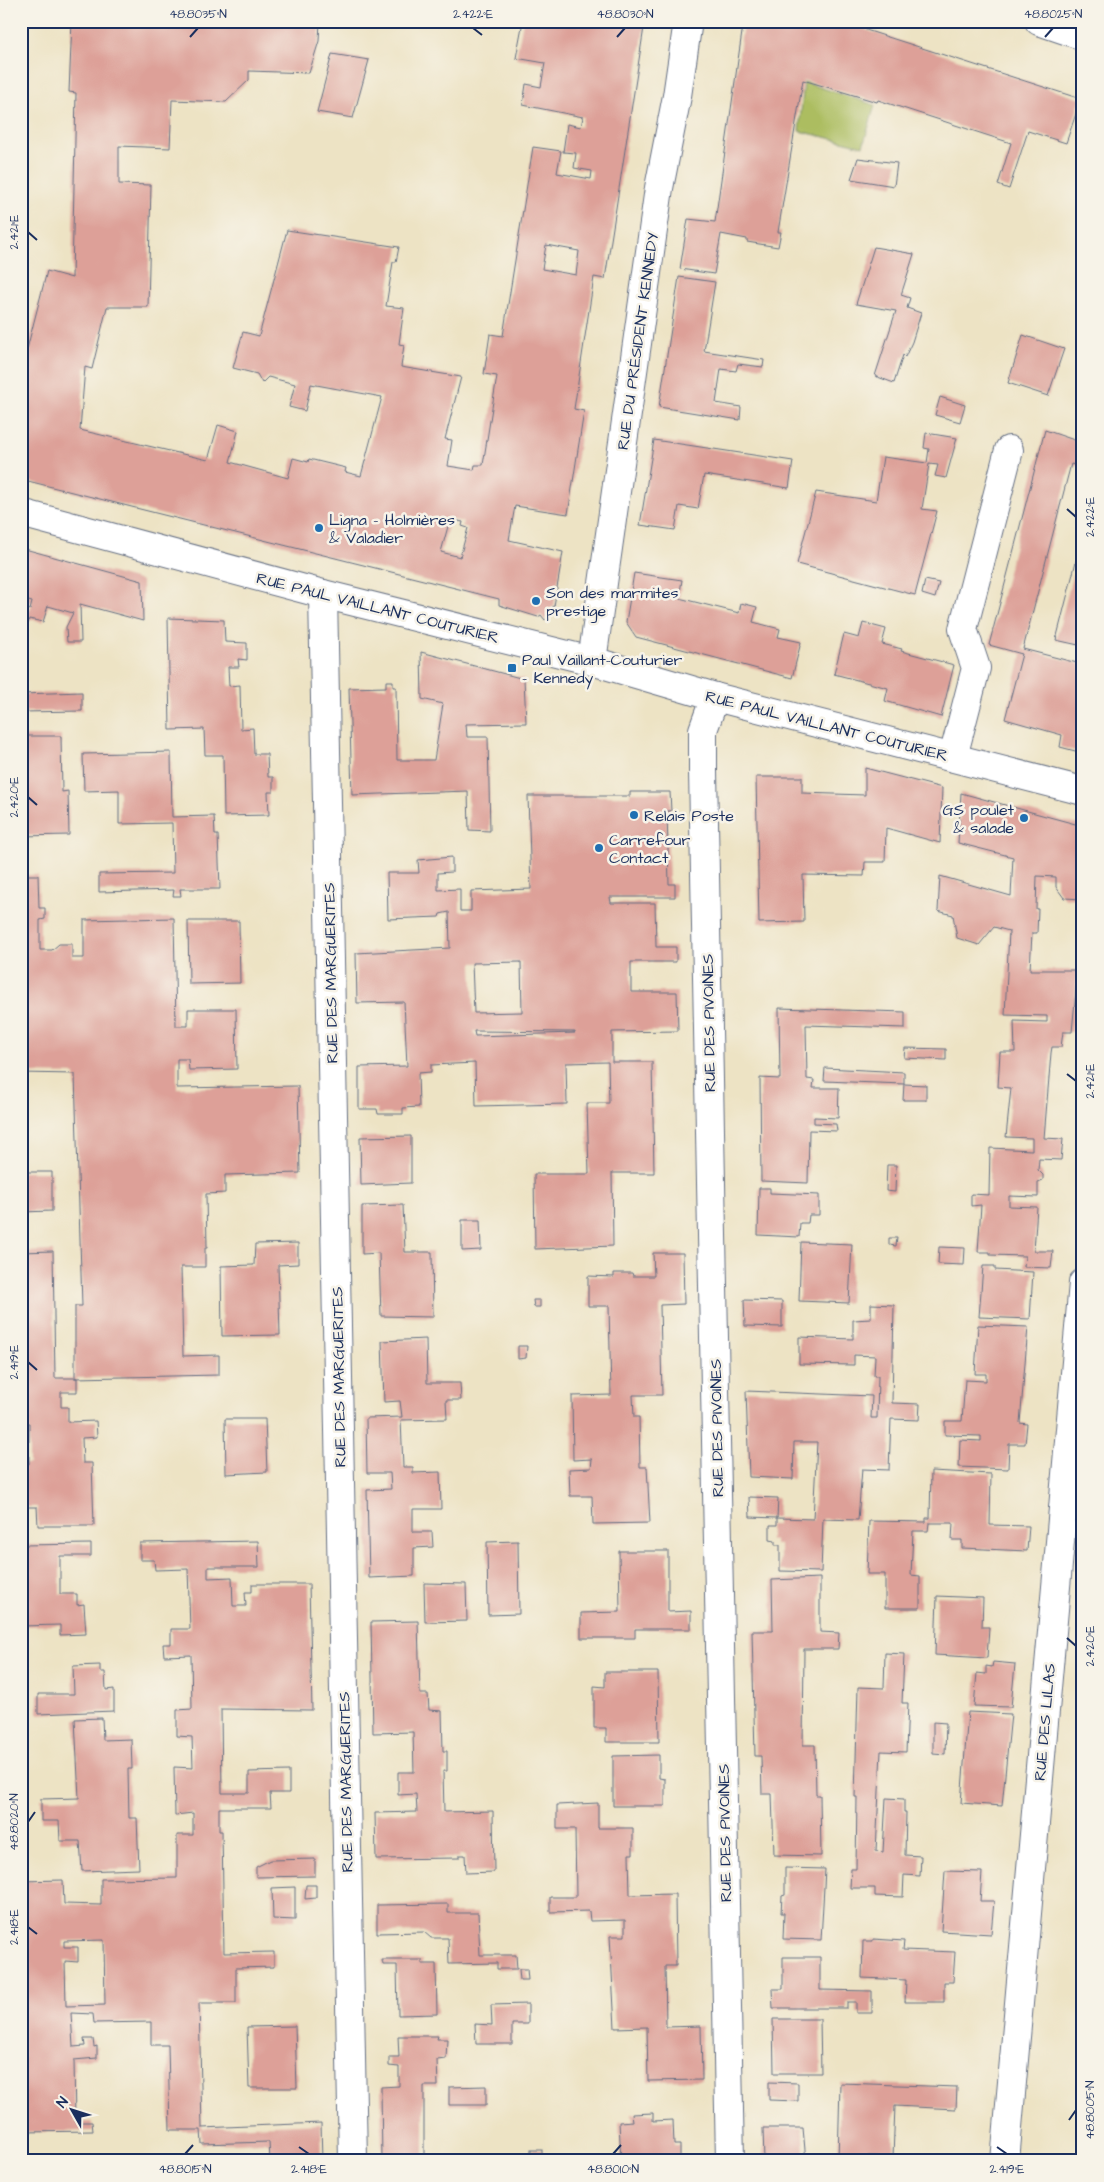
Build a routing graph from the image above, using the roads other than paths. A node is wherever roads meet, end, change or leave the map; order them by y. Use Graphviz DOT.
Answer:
graph roads {
  1 [pos="688,21"];
  2 [pos="1038,21"];
  3 [pos="1083,36"];
  4 [pos="1009,450"];
  5 [pos="21,513"];
  6 [pos="323,594"];
  7 [pos="592,661"];
  8 [pos="715,697"];
  9 [pos="953,757"];
  10 [pos="1083,791"];
  11 [pos="1083,1283"];
  12 [pos="353,2161"];
  13 [pos="730,2161"];
  14 [pos="1005,2161"];
  1 -- 7 [label="street, RUE DU PRÉSIDENT KENNEDY"];
  2 -- 3 [label="street"];
  4 -- 9 [label="street"];
  5 -- 6 [label="street, RUE PAUL VAILLANT COUTURIER"];
  6 -- 7 [label="street, RUE PAUL VAILLANT COUTURIER"];
  6 -- 12 [label="street, RUE DES MARGUERITES"];
  7 -- 8 [label="street, RUE PAUL VAILLANT COUTURIER"];
  8 -- 9 [label="street, RUE PAUL VAILLANT COUTURIER"];
  8 -- 13 [label="street, RUE DES PIVOINES"];
  9 -- 10 [label="street, RUE PAUL VAILLANT COUTURIER"];
  11 -- 14 [label="street, RUE DES LILAS"];
}
